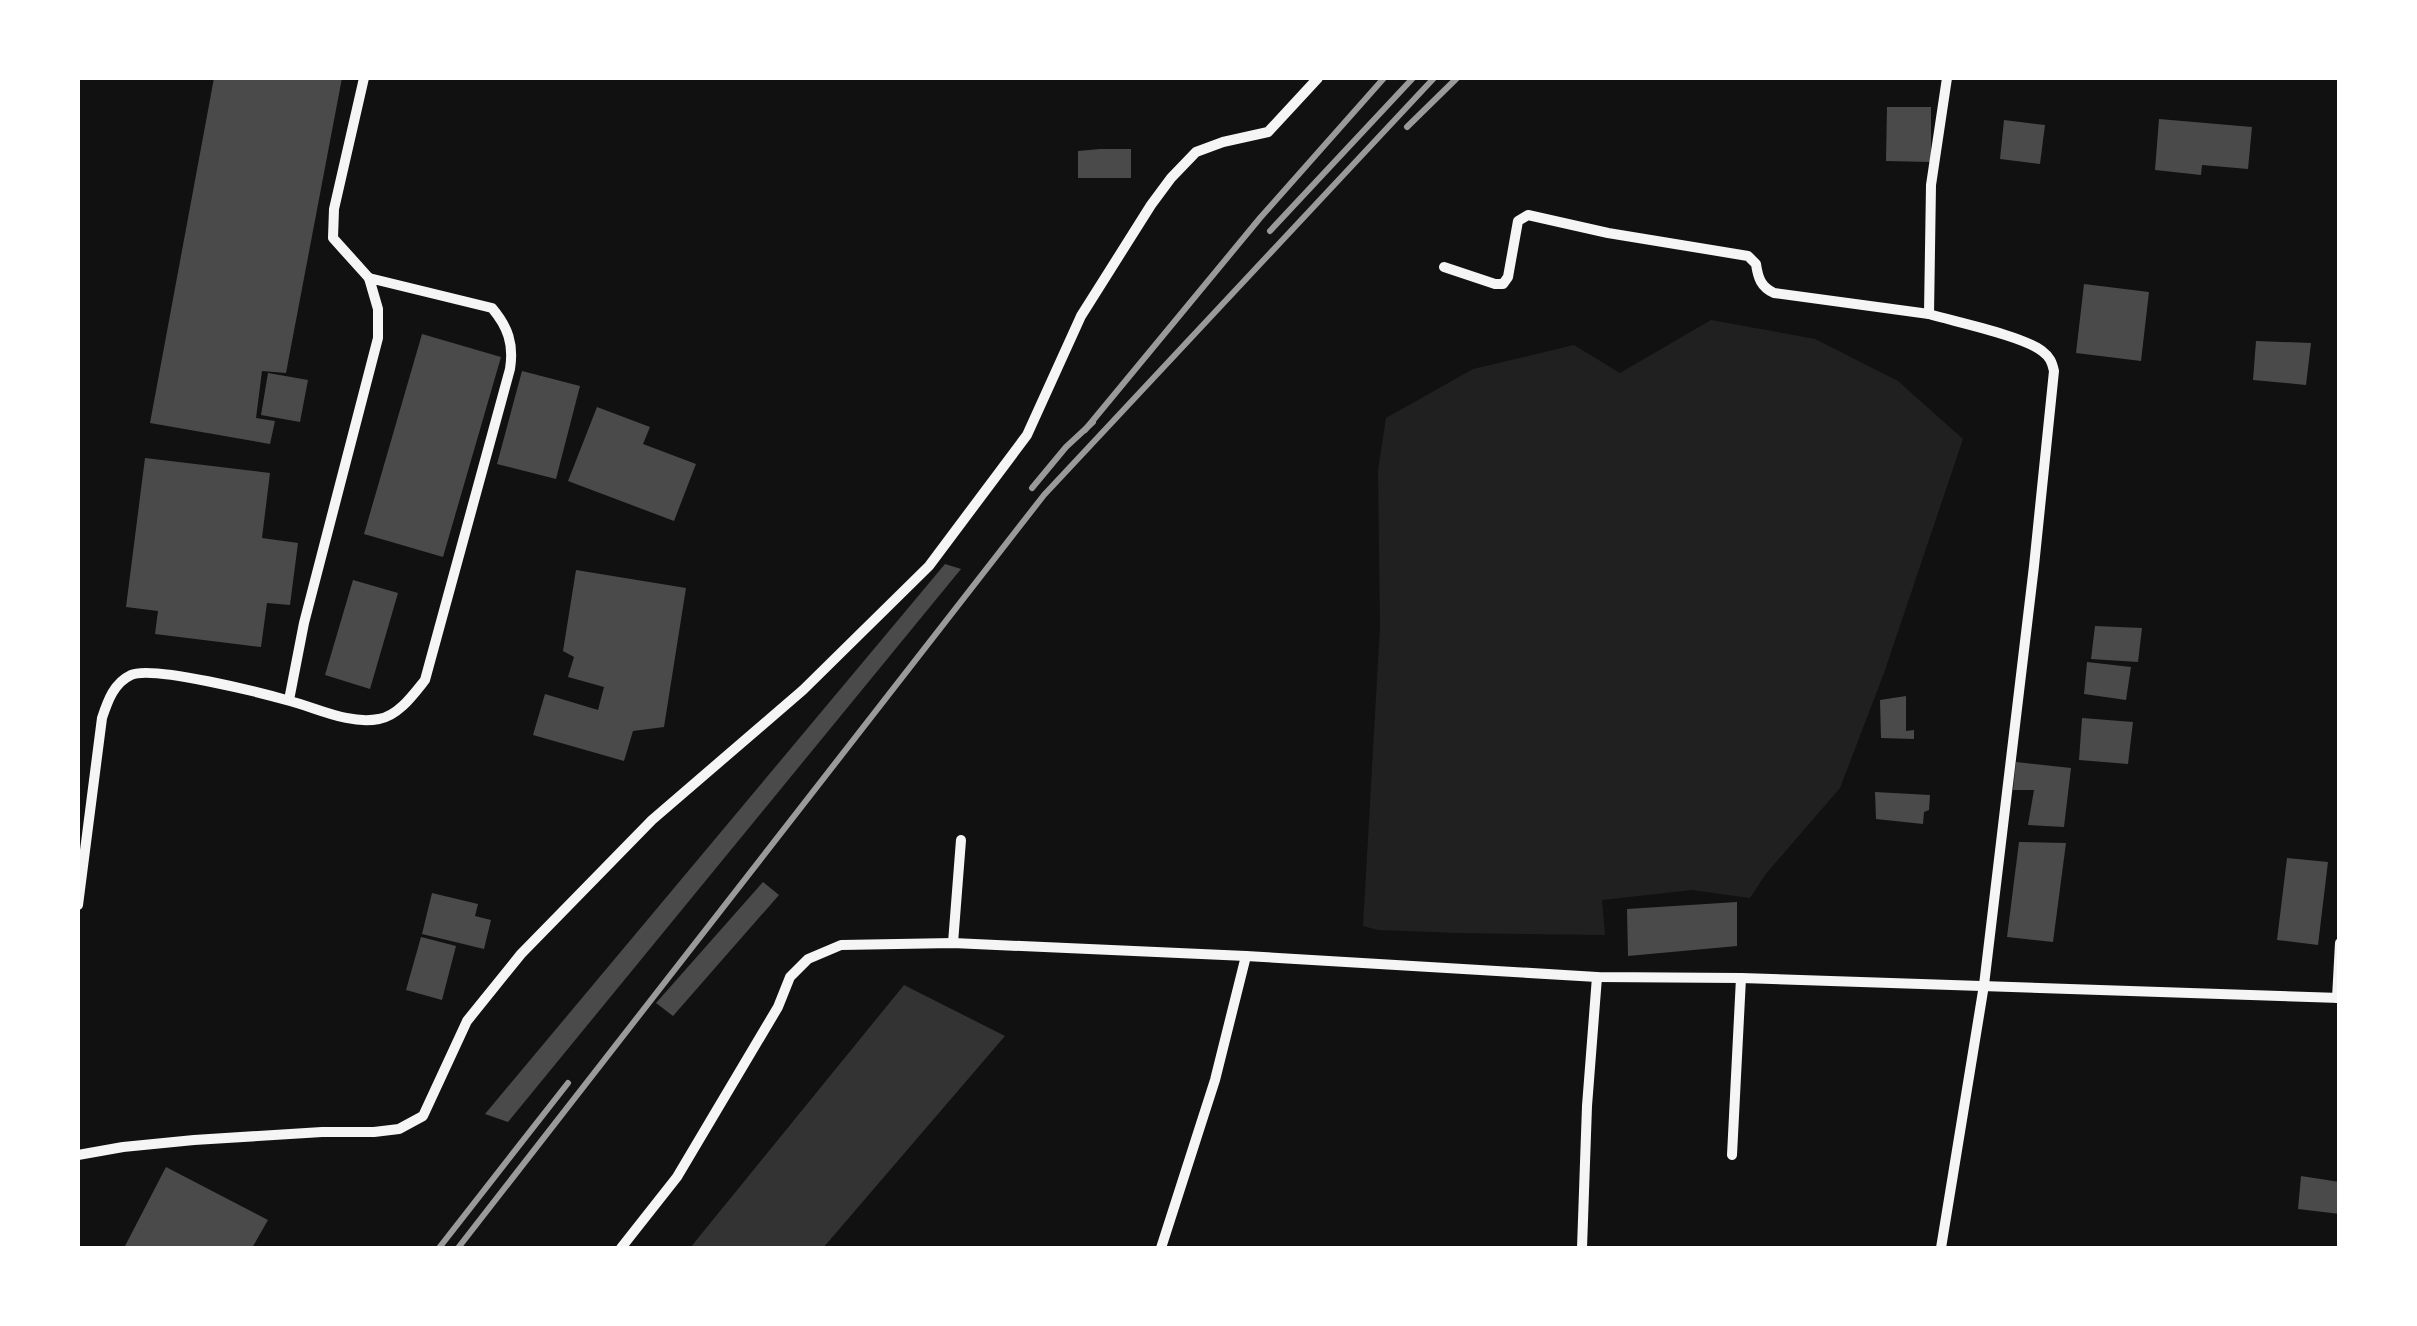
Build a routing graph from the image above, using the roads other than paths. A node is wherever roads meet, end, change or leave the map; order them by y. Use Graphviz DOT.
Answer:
graph roads {
  1 [pos="364,78"];
  2 [pos="1318,78"];
  3 [pos="1946,78"];
  4 [pos="1444,267"];
  5 [pos="369,278"];
  6 [pos="1929,314"];
  7 [pos="289,700"];
  8 [pos="961,840"];
  9 [pos="78,905"];
  10 [pos="953,943"];
  11 [pos="2340,944"];
  12 [pos="1246,956"];
  13 [pos="1597,976"];
  14 [pos="1741,978"];
  15 [pos="1984,985"];
  16 [pos="2338,998"];
  17 [pos="78,1155"];
  18 [pos="1732,1155"];
  19 [pos="622,1248"];
  20 [pos="1160,1248"];
  21 [pos="1582,1248"];
  22 [pos="1941,1248"];
  1 -- 5 [label="street"];
  2 -- 17 [label="street"];
  3 -- 6 [label="street"];
  4 -- 6 [label="street"];
  5 -- 7 [label="street"];
  5 -- 7 [label="street"];
  6 -- 15 [label="street"];
  7 -- 9 [label="street"];
  8 -- 10 [label="street"];
  10 -- 12 [label="street"];
  10 -- 19 [label="street"];
  11 -- 16 [label="street"];
  12 -- 13 [label="street"];
  12 -- 20 [label="street"];
  13 -- 14 [label="street"];
  13 -- 21 [label="street"];
  14 -- 15 [label="street"];
  14 -- 18 [label="street"];
  15 -- 16 [label="street"];
  15 -- 22 [label="street"];
}
